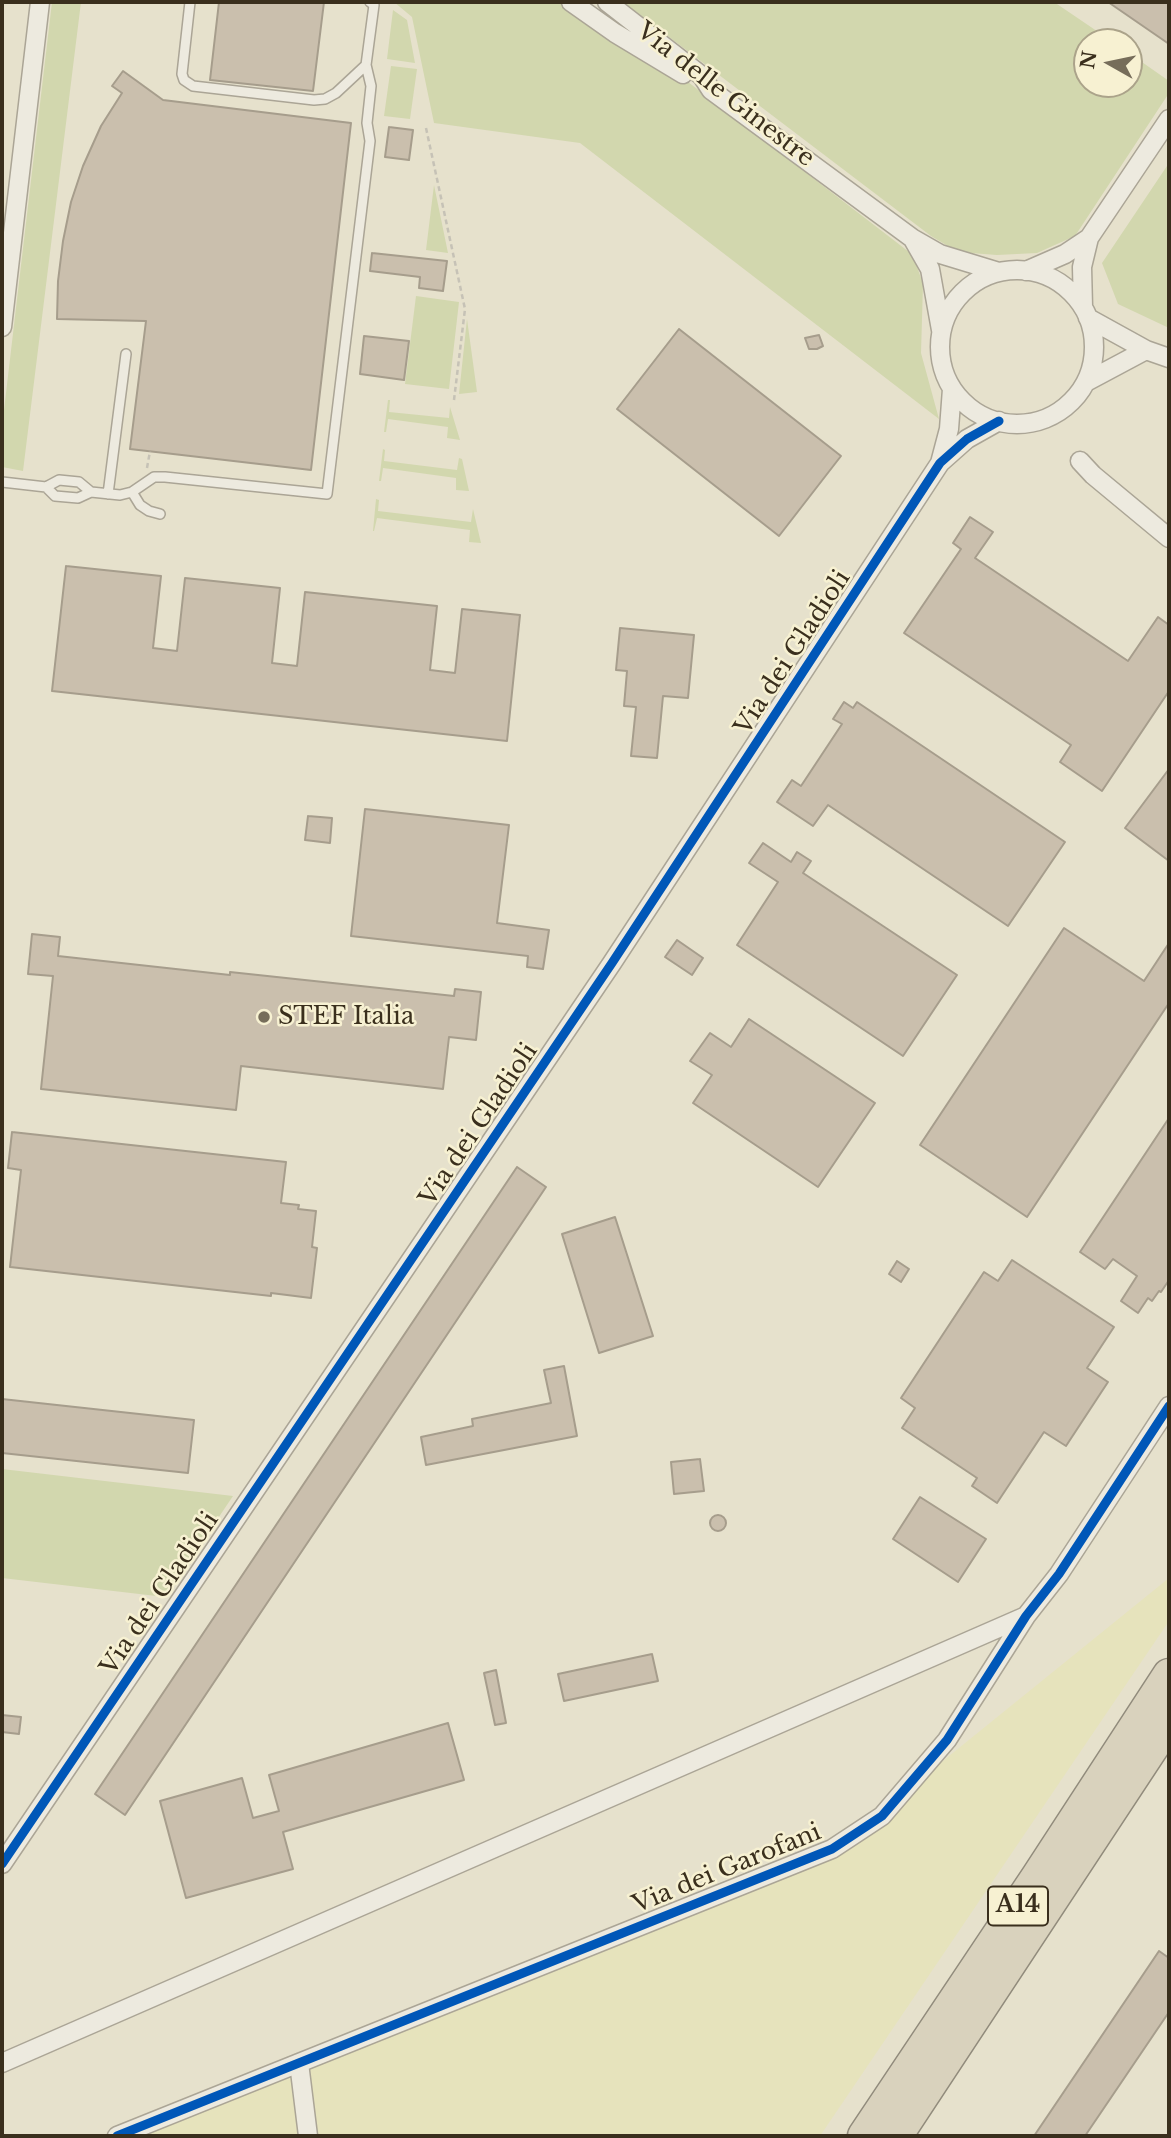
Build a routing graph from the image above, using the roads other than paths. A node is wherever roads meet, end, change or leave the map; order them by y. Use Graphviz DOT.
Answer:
graph roads {
  1 [pos="40,2"];
  2 [pos="190,2"];
  3 [pos="370,2"];
  4 [pos="571,2"];
  5 [pos="607,2"];
  6 [pos="366,65"];
  7 [pos="711,90"];
  8 [pos="1169,119"];
  9 [pos="912,238"];
  10 [pos="1089,238"];
  11 [pos="1026,271"];
  12 [pos="999,272"];
  13 [pos="1085,313"];
  14 [pos="2,327"];
  15 [pos="942,330"];
  16 [pos="1146,350"];
  17 [pos="126,354"];
  18 [pos="1169,358"];
  19 [pos="1086,382"];
  20 [pos="952,389"];
  21 [pos="999,421"];
  22 [pos="1080,461"];
  23 [pos="940,463"];
  24 [pos="2,482"];
  25 [pos="46,487"];
  26 [pos="91,492"];
  27 [pos="132,492"];
  28 [pos="108,494"];
  29 [pos="160,514"];
  30 [pos="1169,538"];
  31 [pos="1169,1406"];
  32 [pos="1026,1616"];
  33 [pos="1169,1675"];
  34 [pos="1169,1722"];
  35 [pos="2,1864"];
  36 [pos="2,2063"];
  37 [pos="299,2063"];
  38 [pos="117,2136"];
  39 [pos="308,2136"];
  40 [pos="863,2136"];
  41 [pos="896,2136"];
  1 -- 14 [label="street"];
  2 -- 6 [label="lane"];
  3 -- 6 [label="lane"];
  4 -- 7 [label="street"];
  5 -- 7 [label="street, Via delle Ginestre"];
  6 -- 27 [label="lane"];
  7 -- 9 [label="street, Via delle Ginestre"];
  8 -- 10 [label="street, Via dei Gladioli"];
  9 -- 12 [label="street, Via delle Ginestre"];
  9 -- 15 [label="street, Via delle Ginestre"];
  10 -- 11 [label="street, Via dei Gladioli"];
  10 -- 13 [label="street, Via dei Gladioli"];
  11 -- 12 [label="street, Via dei Gladioli"];
  11 -- 13 [label="street, Via dei Gladioli"];
  12 -- 15 [label="street, Via dei Gladioli"];
  13 -- 16 [label="street"];
  13 -- 19 [label="street, Via dei Gladioli"];
  15 -- 20 [label="street, Via dei Gladioli"];
  16 -- 18 [label="street"];
  16 -- 19 [label="street"];
  17 -- 28 [label="lane"];
  19 -- 21 [label="street, Via dei Gladioli"];
  20 -- 21 [label="street, Via dei Gladioli"];
  20 -- 23 [label="street, Via dei Gladioli"];
  21 -- 23 [label="street, Via dei Gladioli"];
  22 -- 30 [label="street"];
  23 -- 35 [label="street, Via dei Gladioli"];
  24 -- 25 [label="lane"];
  25 -- 26 [label="lane"];
  25 -- 26 [label="lane"];
  26 -- 28 [label="lane"];
  27 -- 28 [label="lane"];
  27 -- 29 [label="lane"];
  31 -- 32 [label="street, Via dei Garofani"];
  32 -- 36 [label="street"];
  32 -- 37 [label="street, Via dei Garofani"];
  33 -- 40 [label="highway, A14"];
  34 -- 41 [label="highway, A14"];
  37 -- 38 [label="street, Via dei Garofani"];
  37 -- 39 [label="street"];
}
